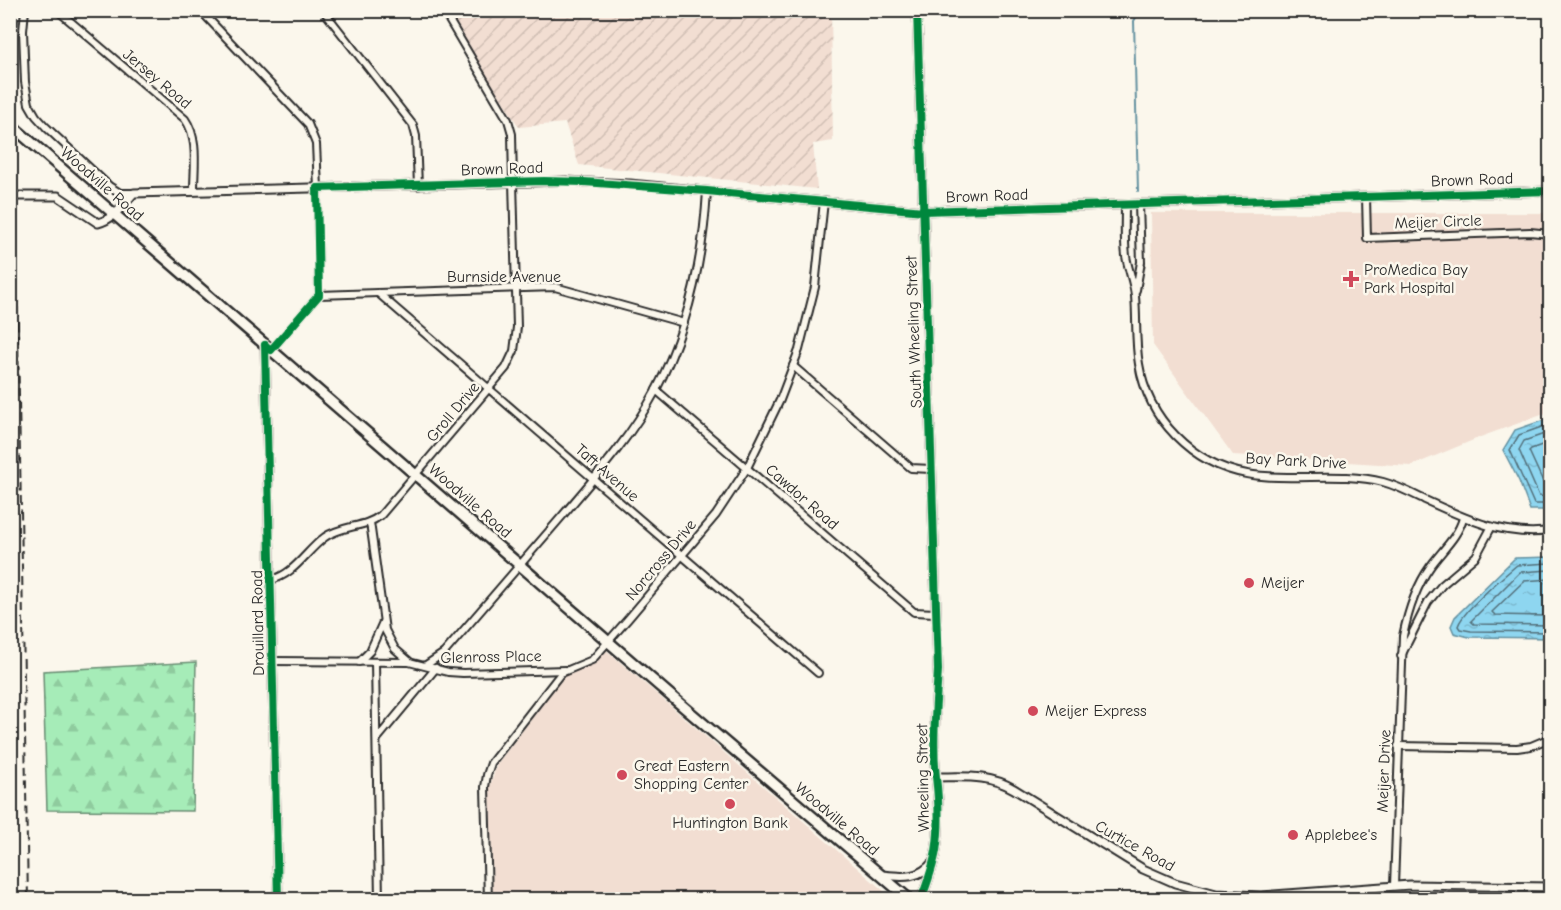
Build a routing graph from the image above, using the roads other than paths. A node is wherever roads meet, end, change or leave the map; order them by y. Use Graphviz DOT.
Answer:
graph roads {
  1 [pos="25,10"];
  2 [pos="57,10"];
  3 [pos="200,10"];
  4 [pos="323,10"];
  5 [pos="442,10"];
  6 [pos="917,10"];
  7 [pos="10,124"];
  8 [pos="513,182"];
  9 [pos="418,186"];
  10 [pos="317,188"];
  11 [pos="194,190"];
  12 [pos="707,191"];
  13 [pos="1551,191"];
  14 [pos="134,193"];
  15 [pos="10,196"];
  16 [pos="1366,197"];
  17 [pos="824,201"];
  18 [pos="1125,206"];
  19 [pos="1139,206"];
  20 [pos="924,211"];
  21 [pos="114,214"];
  22 [pos="1551,234"];
  23 [pos="516,288"];
  24 [pos="378,293"];
  25 [pos="1135,293"];
  26 [pos="319,295"];
  27 [pos="684,323"];
  28 [pos="268,347"];
  29 [pos="793,366"];
  30 [pos="489,390"];
  31 [pos="656,390"];
  32 [pos="747,468"];
  33 [pos="931,469"];
  34 [pos="417,475"];
  35 [pos="593,479"];
  36 [pos="1463,518"];
  37 [pos="370,522"];
  38 [pos="1491,528"];
  39 [pos="1551,531"];
  40 [pos="682,555"];
  41 [pos="520,564"];
  42 [pos="271,580"];
  43 [pos="935,613"];
  44 [pos="383,622"];
  45 [pos="609,641"];
  46 [pos="937,653"];
  47 [pos="1401,657"];
  48 [pos="272,662"];
  49 [pos="359,662"];
  50 [pos="375,662"];
  51 [pos="409,662"];
  52 [pos="426,665"];
  53 [pos="436,668"];
  54 [pos="566,670"];
  55 [pos="818,673"];
  56 [pos="1551,738"];
  57 [pos="376,740"];
  58 [pos="1398,746"];
  59 [pos="936,777"];
  60 [pos="934,860"];
  61 [pos="881,875"];
  62 [pos="1394,886"];
  63 [pos="1551,887"];
  64 [pos="278,900"];
  65 [pos="380,900"];
  66 [pos="488,900"];
  67 [pos="910,900"];
  68 [pos="921,900"];
  1 -- 14 [label="street"];
  2 -- 11 [label="street, Jersey Road"];
  3 -- 10 [label="street"];
  4 -- 9 [label="street"];
  5 -- 8 [label="street, Groll Drive"];
  6 -- 20 [label="street, South Wheeling Street"];
  7 -- 21 [label="main road, Woodville Road"];
  8 -- 9 [label="street, Brown Road"];
  8 -- 12 [label="street, Brown Road"];
  8 -- 23 [label="street, Groll Drive"];
  9 -- 10 [label="street, Brown Road"];
  10 -- 11 [label="street, Brown Road"];
  10 -- 26 [label="street"];
  11 -- 14 [label="street, Brown Road"];
  12 -- 17 [label="street, Brown Road"];
  12 -- 27 [label="street"];
  13 -- 16 [label="street, Brown Road"];
  14 -- 21 [label="street"];
  15 -- 21 [label="street"];
  16 -- 19 [label="street, Brown Road"];
  16 -- 22 [label="street, Meijer Circle"];
  17 -- 20 [label="street, Brown Road"];
  17 -- 29 [label="street, Norcross Drive"];
  18 -- 19 [label="street, Brown Road"];
  18 -- 20 [label="street, Brown Road"];
  18 -- 25 [label="street, Bay Park Drive"];
  19 -- 25 [label="street, Bay Park Drive"];
  20 -- 33 [label="street, South Wheeling Street"];
  21 -- 28 [label="main road, Woodville Road"];
  23 -- 24 [label="street, Burnside Avenue"];
  23 -- 27 [label="street, Burnside Avenue"];
  23 -- 30 [label="street, Groll Drive"];
  24 -- 26 [label="street, Burnside Avenue"];
  24 -- 30 [label="street, Taft Avenue"];
  25 -- 36 [label="street, Bay Park Drive"];
  26 -- 28 [label="street"];
  27 -- 31 [label="street"];
  28 -- 34 [label="main road, Woodville Road"];
  28 -- 42 [label="street, Drouillard Road"];
  29 -- 32 [label="street, Norcross Drive"];
  29 -- 33 [label="street"];
  30 -- 34 [label="street, Groll Drive"];
  30 -- 35 [label="street, Taft Avenue"];
  31 -- 32 [label="street, Cawdor Road"];
  31 -- 35 [label="street"];
  32 -- 40 [label="street, Norcross Drive"];
  32 -- 43 [label="street, Cawdor Road"];
  33 -- 43 [label="street, South Wheeling Street"];
  34 -- 37 [label="street, Groll Drive"];
  34 -- 41 [label="main road, Woodville Road"];
  35 -- 40 [label="street, Taft Avenue"];
  35 -- 41 [label="street"];
  36 -- 38 [label="street, Bay Park Drive"];
  36 -- 47 [label="street, Meijer Drive"];
  37 -- 42 [label="street, Groll Drive"];
  37 -- 44 [label="street"];
  38 -- 39 [label="street, Bay Park Drive"];
  38 -- 47 [label="street, Meijer Drive"];
  40 -- 45 [label="street, Norcross Drive"];
  40 -- 55 [label="street, Taft Avenue"];
  41 -- 45 [label="main road, Woodville Road"];
  41 -- 52 [label="street"];
  42 -- 48 [label="street, Drouillard Road"];
  43 -- 46 [label="street, South Wheeling Street"];
  44 -- 49 [label="street"];
  44 -- 51 [label="street"];
  45 -- 54 [label="street, Norcross Drive"];
  45 -- 61 [label="main road, Woodville Road"];
  46 -- 59 [label="street, Wheeling Street"];
  47 -- 58 [label="street, Meijer Drive"];
  48 -- 49 [label="street"];
  48 -- 64 [label="street, Drouillard Road"];
  49 -- 50 [label="street"];
  50 -- 51 [label="street"];
  50 -- 57 [label="street"];
  51 -- 52 [label="street"];
  52 -- 53 [label="street"];
  53 -- 54 [label="street, Glenross Place"];
  53 -- 57 [label="street, Glenross Place"];
  54 -- 66 [label="street, Norcross Drive"];
  56 -- 58 [label="street"];
  57 -- 65 [label="street"];
  58 -- 62 [label="street, Meijer Drive"];
  59 -- 60 [label="street, Wheeling Street"];
  59 -- 62 [label="street, Curtice Road"];
  60 -- 61 [label="street"];
  60 -- 68 [label="street, Wheeling Street"];
  61 -- 67 [label="main road, Woodville Road"];
  62 -- 63 [label="street, Curtice Road"];
}
